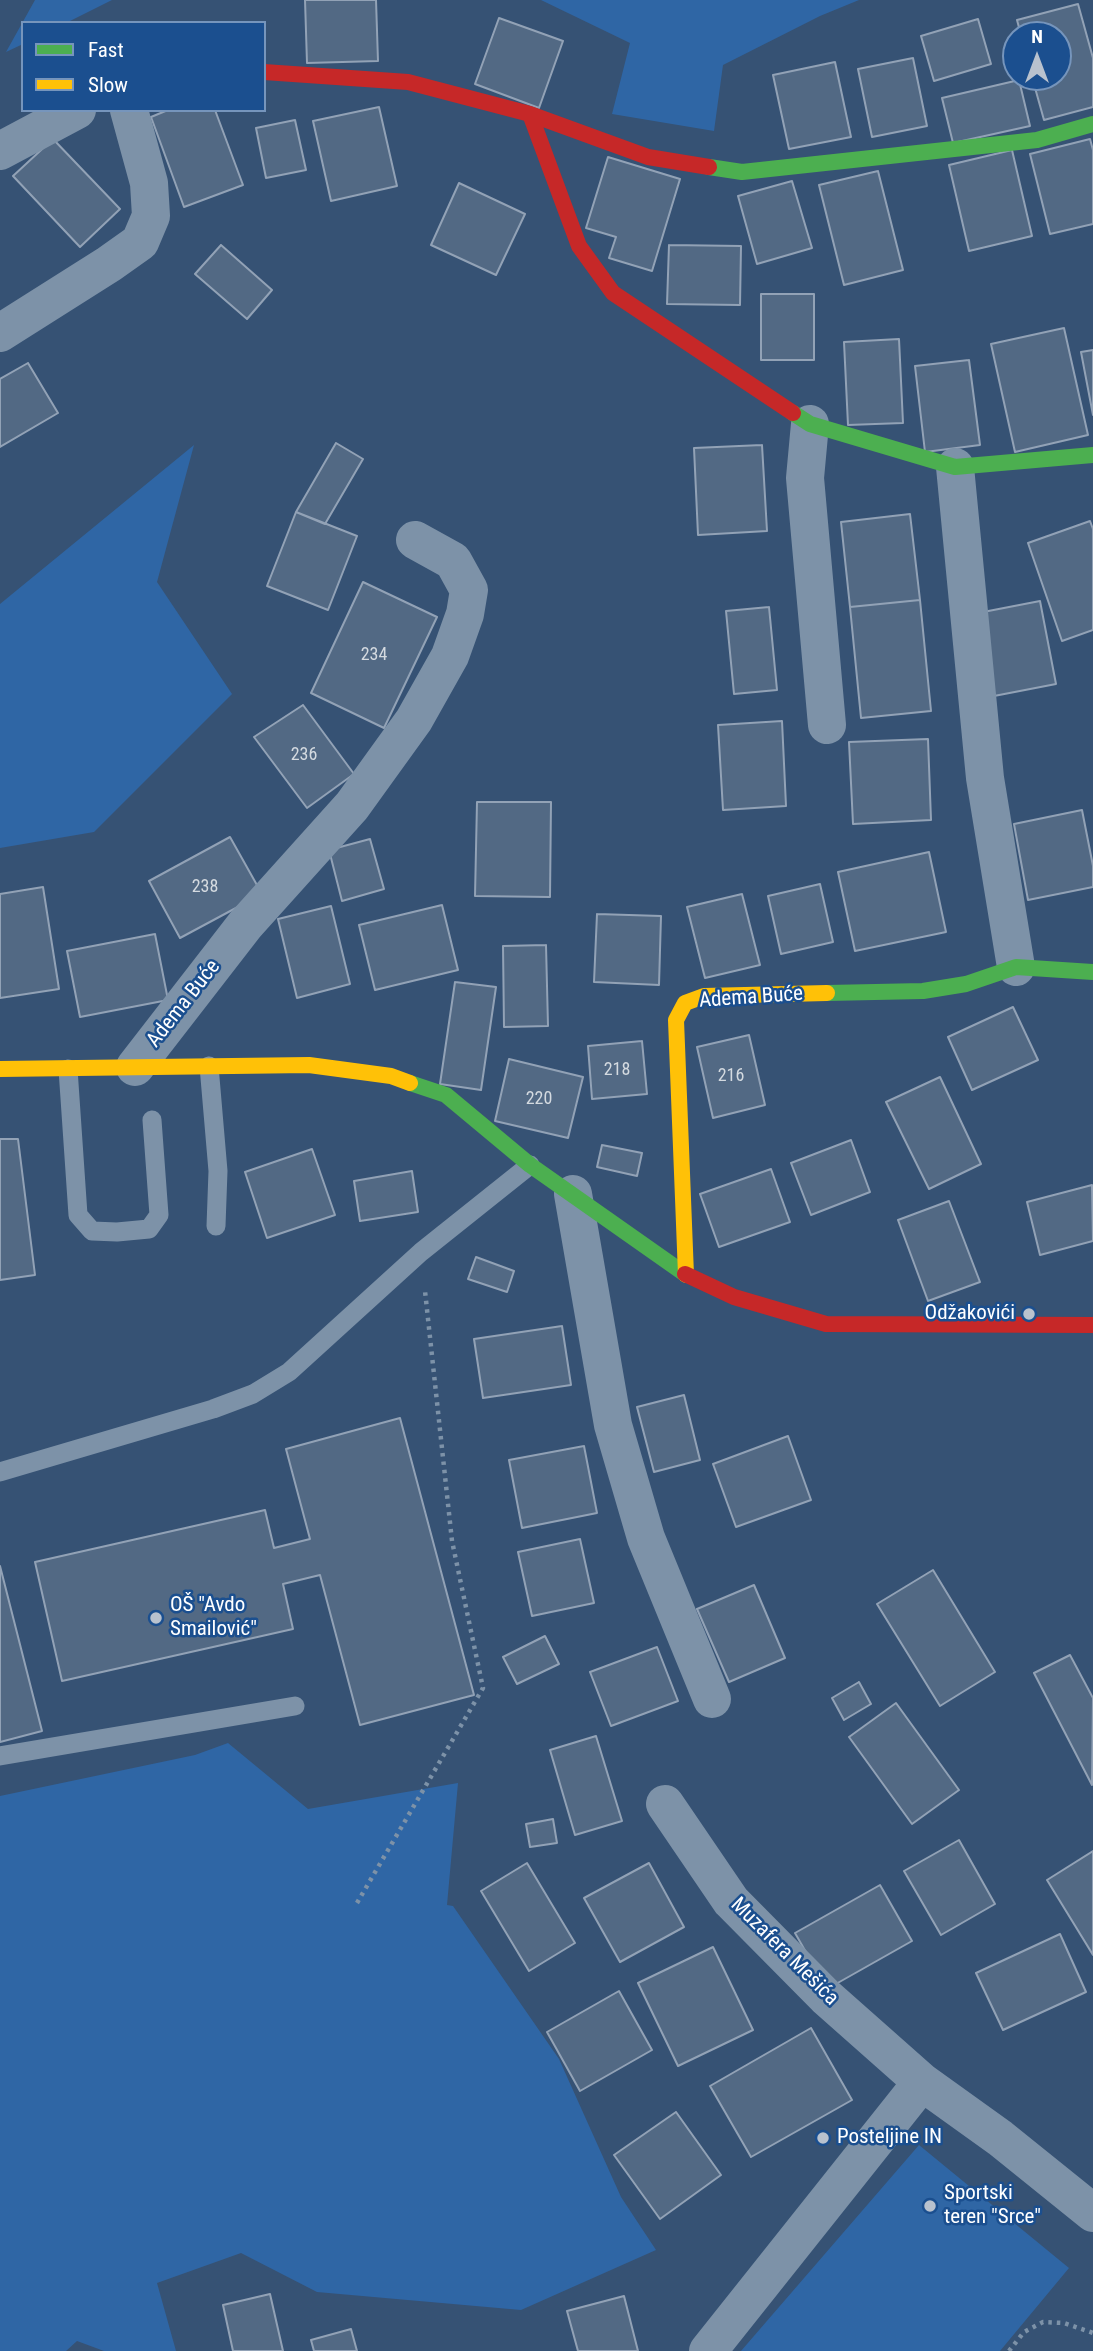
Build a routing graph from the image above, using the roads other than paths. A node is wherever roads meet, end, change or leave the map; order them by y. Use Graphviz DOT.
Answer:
graph roads {
  1 [pos="266,72"];
  2 [pos="73,112"];
  3 [pos="130,112"];
  4 [pos="530,114"];
  5 [pos="1093,124"];
  6 [pos="0,151"];
  7 [pos="0,333"];
  8 [pos="810,424"];
  9 [pos="1093,455"];
  10 [pos="955,467"];
  11 [pos="415,540"];
  12 [pos="827,724"];
  13 [pos="1016,967"];
  14 [pos="1092,977"];
  15 [pos="209,1066"];
  16 [pos="135,1067"];
  17 [pos="0,1069"];
  18 [pos="68,1069"];
  19 [pos="152,1120"];
  20 [pos="530,1165"];
  21 [pos="573,1194"];
  22 [pos="216,1226"];
  23 [pos="686,1275"];
  24 [pos="1093,1325"];
  25 [pos="0,1472"];
  26 [pos="712,1699"];
  27 [pos="295,1706"];
  28 [pos="0,1756"];
  29 [pos="666,1804"];
  30 [pos="922,2082"];
  31 [pos="1093,2213"];
  32 [pos="708,2351"];
  1 -- 4 [label="street"];
  2 -- 6 [label="street"];
  3 -- 7 [label="street"];
  4 -- 5 [label="street"];
  4 -- 8 [label="street"];
  8 -- 10 [label="street"];
  8 -- 12 [label="street"];
  9 -- 10 [label="street"];
  10 -- 13 [label="street"];
  11 -- 16 [label="street, Adema Buće"];
  13 -- 14 [label="street, Adema Buće"];
  13 -- 23 [label="street, Adema Buće"];
  15 -- 16 [label="street, Adema Buće"];
  15 -- 20 [label="street, Adema Buće"];
  15 -- 22 [label="lane"];
  16 -- 18 [label="street, Adema Buće"];
  17 -- 18 [label="street, Adema Buće"];
  18 -- 19 [label="lane"];
  20 -- 21 [label="street, Adema Buće"];
  20 -- 25 [label="lane"];
  21 -- 23 [label="street, Adema Buće"];
  21 -- 26 [label="street"];
  23 -- 24 [label="street, Adema Buće"];
  27 -- 28 [label="lane"];
  29 -- 30 [label="street, Muzafera Mešića"];
  30 -- 31 [label="street, Muzafera Mešića"];
  30 -- 32 [label="street"];
}
